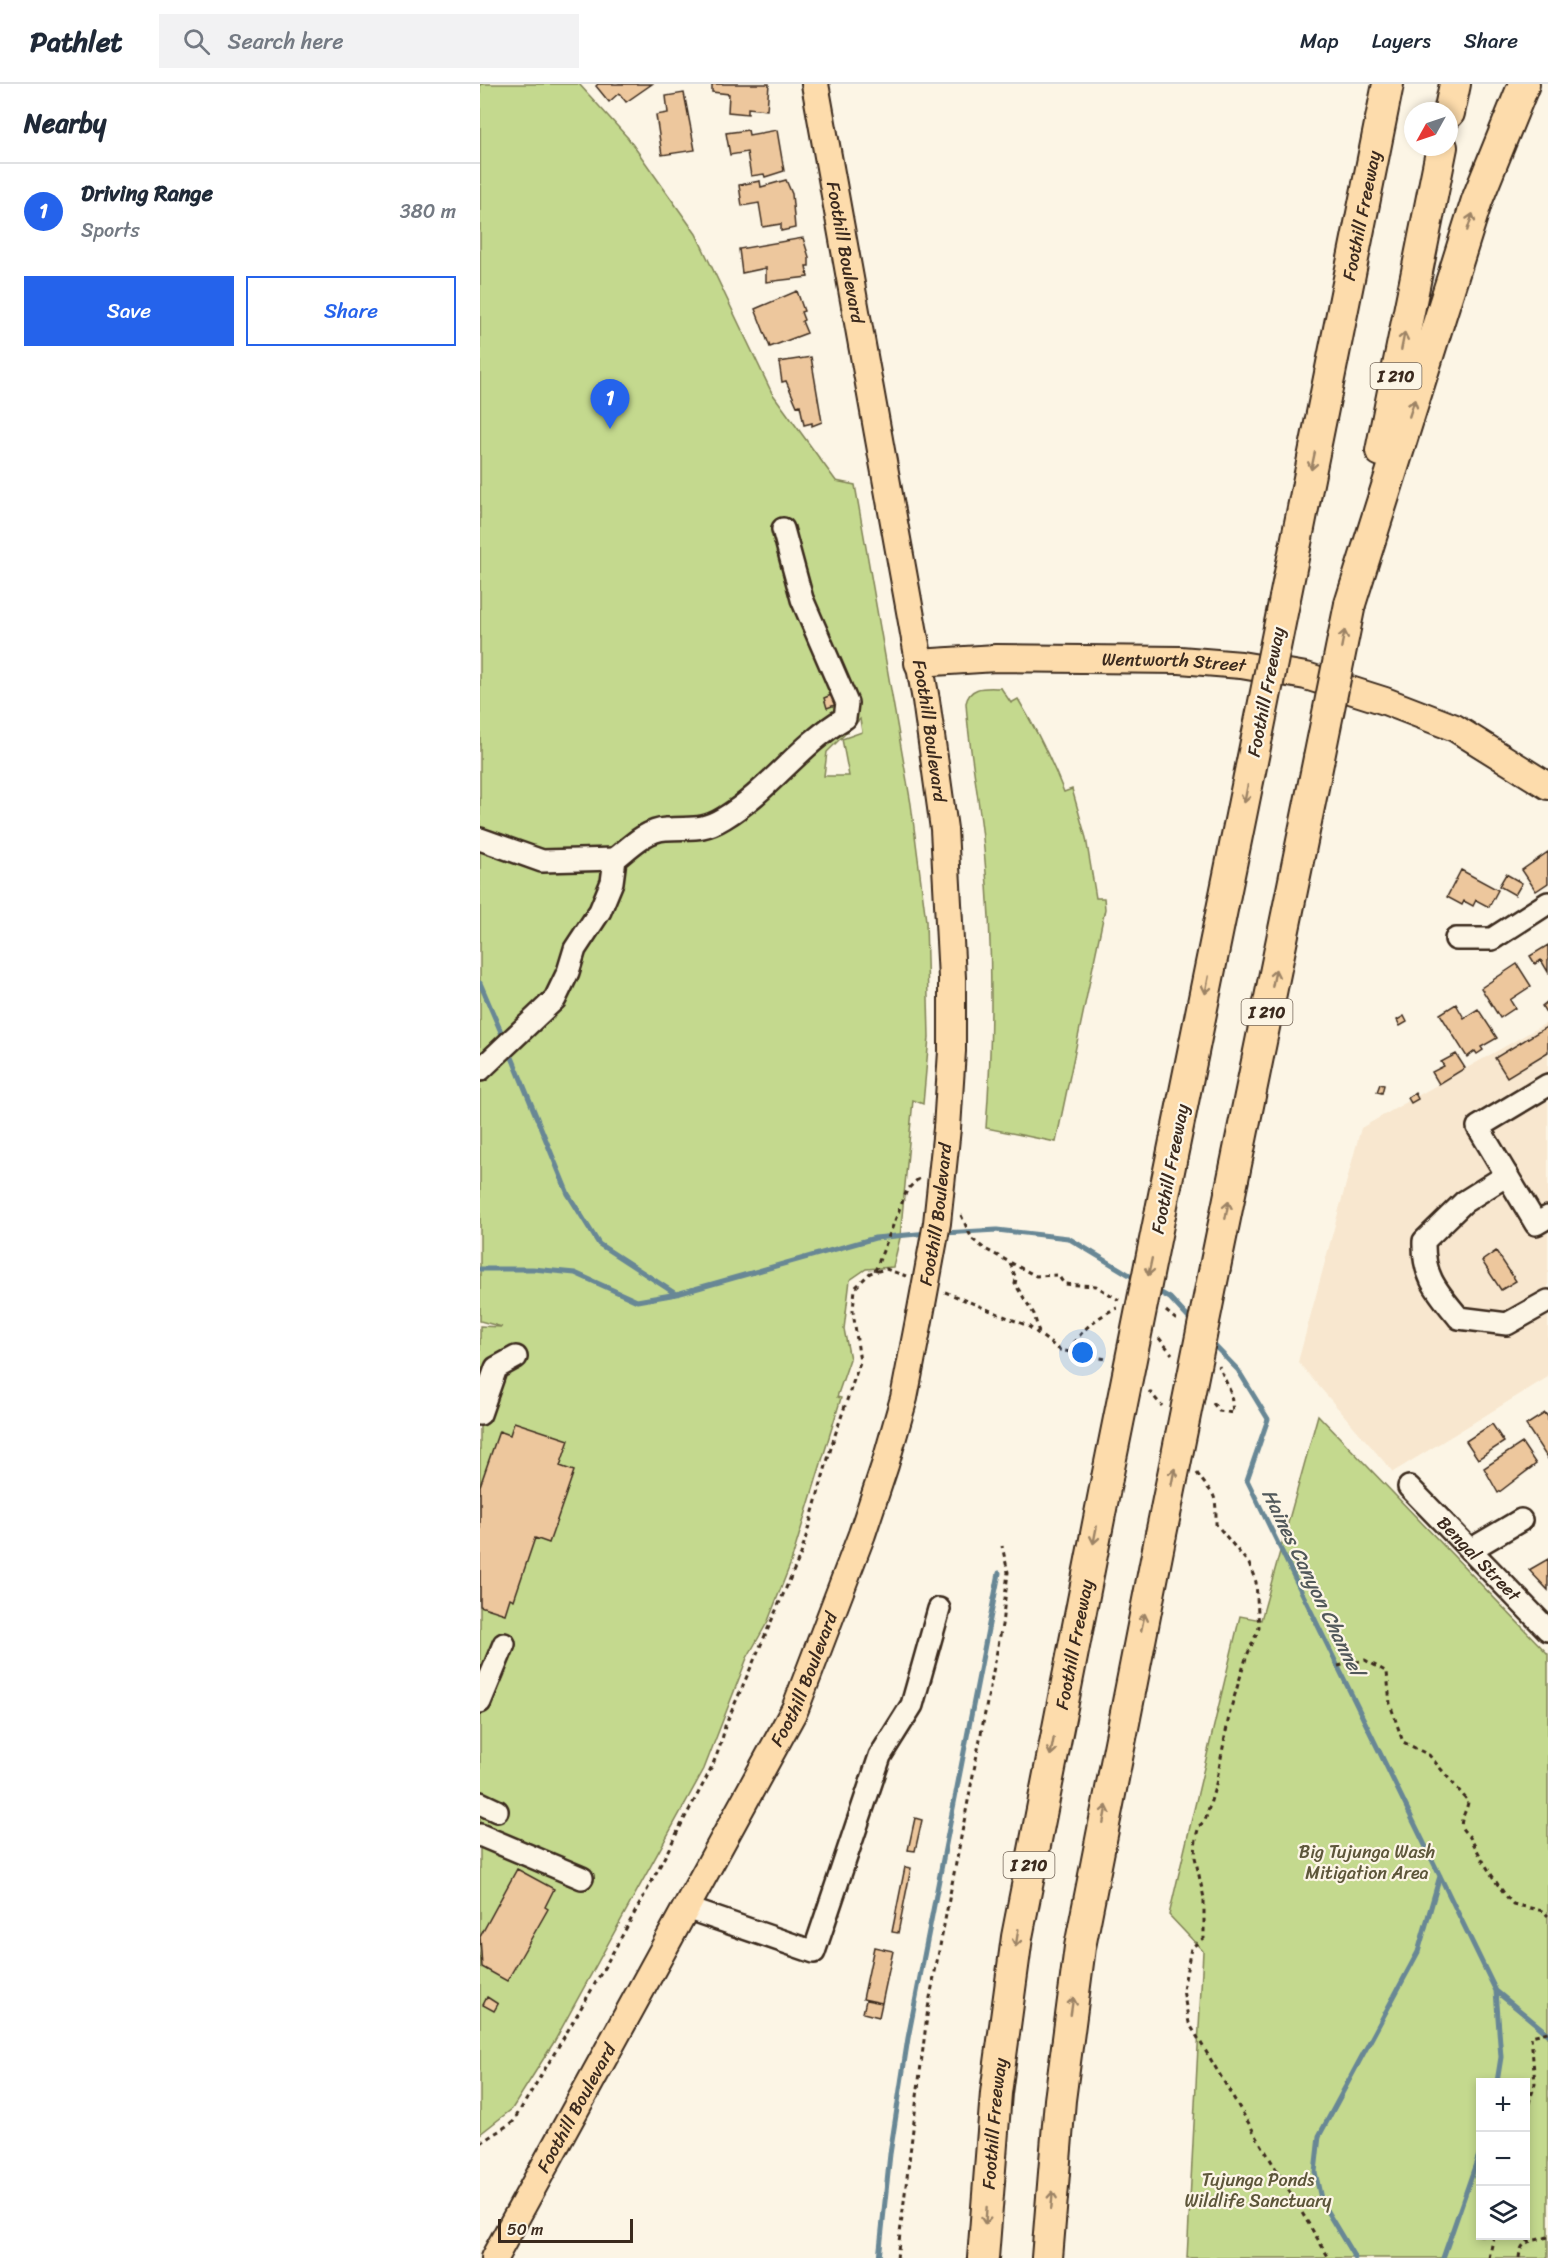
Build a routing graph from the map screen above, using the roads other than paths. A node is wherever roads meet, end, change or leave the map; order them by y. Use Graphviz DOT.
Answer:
graph roads {
  1 [pos="815,84"];
  2 [pos="1366,84"];
  3 [pos="1388,84"];
  4 [pos="1455,84"];
  5 [pos="1524,84"];
  6 [pos="1451,102"];
  7 [pos="1440,156"];
  8 [pos="1325,404"];
  9 [pos="783,529"];
  10 [pos="1350,604"];
  11 [pos="918,663"];
  12 [pos="1548,786"];
  13 [pos="480,839"];
  14 [pos="615,859"];
  15 [pos="1548,903"];
  16 [pos="1456,939"];
  17 [pos="480,1070"];
  18 [pos="1548,1085"];
  19 [pos="1507,1175"];
  20 [pos="1548,1217"];
  21 [pos="1548,1301"];
  22 [pos="516,1357"];
  23 [pos="488,1368"];
  24 [pos="480,1414"];
  25 [pos="1409,1487"];
  26 [pos="1521,1520"];
  27 [pos="1470,1550"];
  28 [pos="939,1609"];
  29 [pos="1548,1630"];
  30 [pos="504,1644"];
  31 [pos="480,1702"];
  32 [pos="480,1835"];
  33 [pos="582,1878"];
  34 [pos="686,1908"];
  35 [pos="494,2258"];
  36 [pos="983,2258"];
  37 [pos="1047,2258"];
  1 -- 11 [label="main road, Foothill Boulevard"];
  2 -- 8 [label="highway"];
  3 -- 8 [label="highway, Foothill Freeway / I 210"];
  4 -- 6 [label="highway"];
  10 -- 5 [label="highway, one-way"];
  10 -- 7 [label="highway, I 210, one-way"];
  8 -- 36 [label="highway, Foothill Freeway / I 210, one-way, bridge"];
  9 -- 14 [label="street"];
  37 -- 10 [label="highway, I 210, one-way, bridge"];
  11 -- 12 [label="main road, Wentworth Street"];
  11 -- 34 [label="main road, Foothill Boulevard, bridge"];
  13 -- 14 [label="street"];
  14 -- 17 [label="street"];
  15 -- 16 [label="street"];
  18 -- 19 [label="street"];
  19 -- 20 [label="street"];
  19 -- 21 [label="street"];
  22 -- 23 [label="street"];
  23 -- 24 [label="street"];
  25 -- 27 [label="street, Bengal Street"];
  26 -- 27 [label="street"];
  27 -- 29 [label="street, Bengal Street"];
  28 -- 34 [label="street"];
  30 -- 31 [label="street"];
  32 -- 33 [label="street"];
  34 -- 35 [label="main road, Foothill Boulevard"];
}
